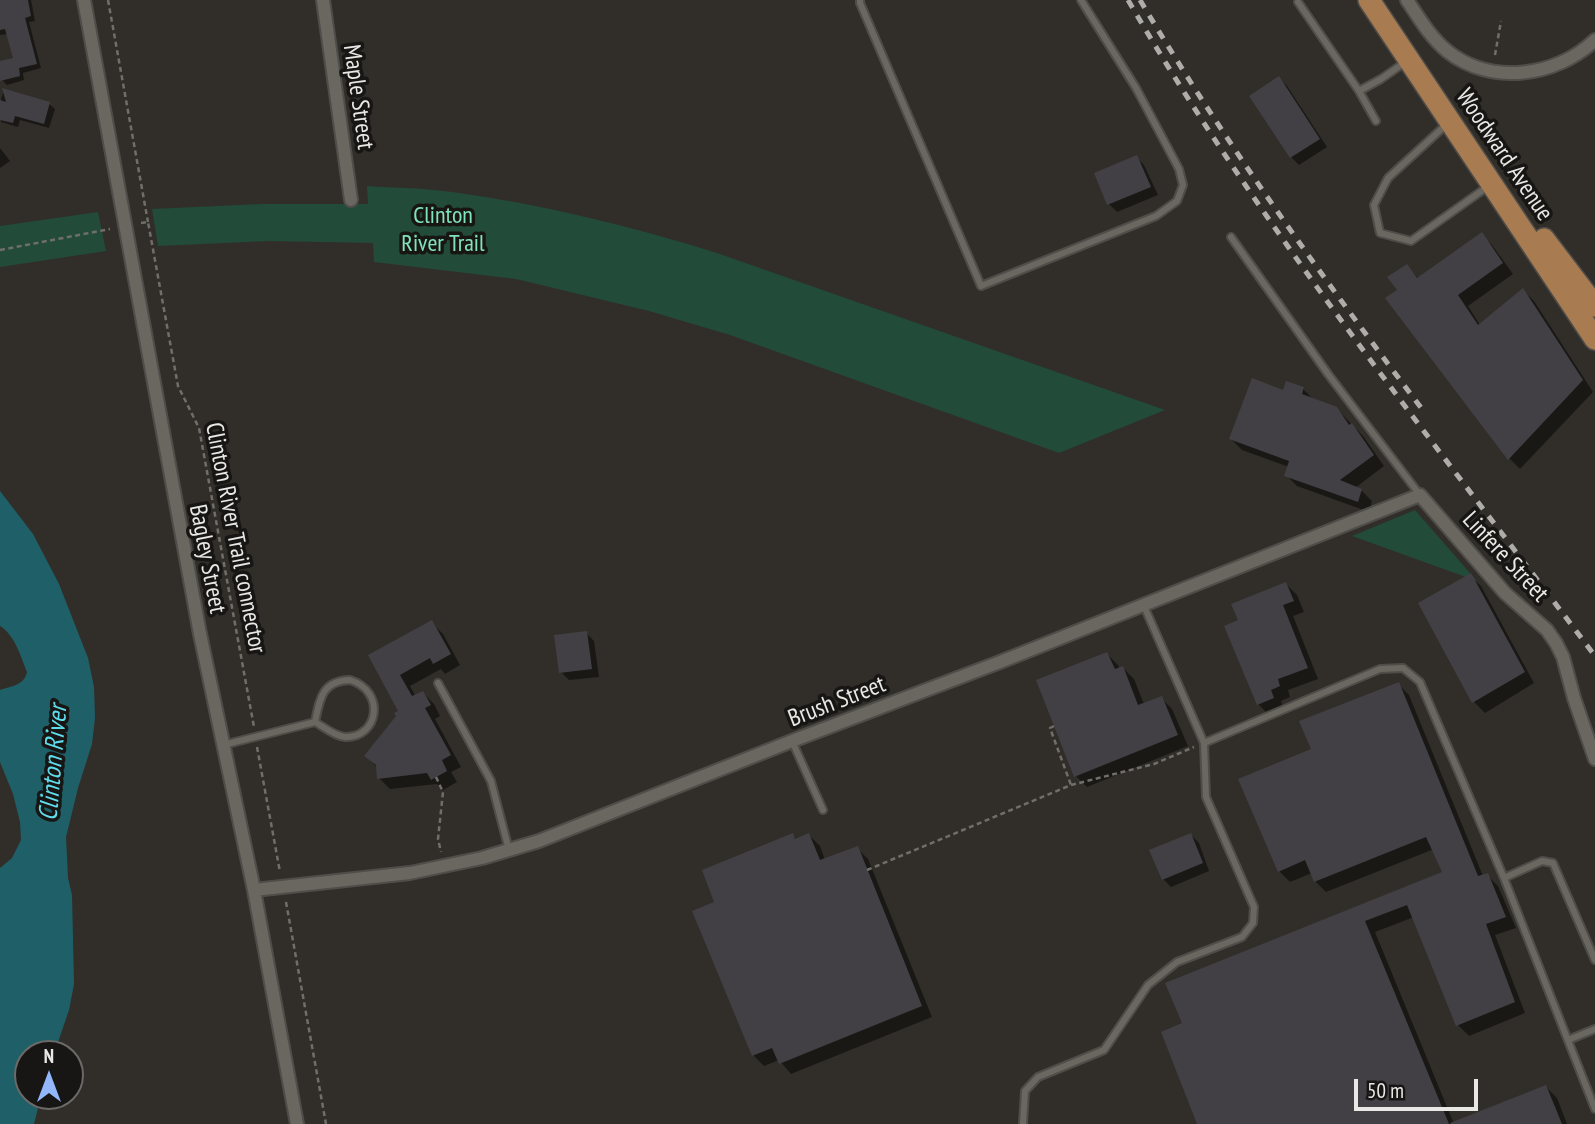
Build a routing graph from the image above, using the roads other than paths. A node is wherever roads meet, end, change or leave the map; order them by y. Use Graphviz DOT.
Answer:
graph roads {
  1 [pos="84,0"];
  2 [pos="323,0"];
  3 [pos="860,0"];
  4 [pos="1081,0"];
  5 [pos="1369,0"];
  6 [pos="1407,0"];
  7 [pos="1298,2"];
  8 [pos="1595,40"];
  9 [pos="1409,60"];
  10 [pos="1359,91"];
  11 [pos="1376,121"];
  12 [pos="1449,121"];
  13 [pos="1492,184"];
  14 [pos="351,200"];
  15 [pos="1231,237"];
  16 [pos="1595,306"];
  17 [pos="1595,340"];
  18 [pos="1420,495"];
  19 [pos="1144,606"];
  20 [pos="438,683"];
  21 [pos="315,722"];
  22 [pos="792,741"];
  23 [pos="1204,743"];
  24 [pos="223,745"];
  25 [pos="1595,759"];
  26 [pos="823,810"];
  27 [pos="509,850"];
  28 [pos="1504,878"];
  29 [pos="254,890"];
  30 [pos="1595,960"];
  31 [pos="1595,1029"];
  32 [pos="1568,1040"];
  33 [pos="1595,1110"];
  34 [pos="297,1124"];
  35 [pos="1023,1124"];
  1 -- 24 [label="street, Bagley Street"];
  2 -- 14 [label="street, Maple Street"];
  3 -- 4 [label="lane"];
  5 -- 9 [label="main road, Woodward Avenue"];
  6 -- 8 [label="street"];
  7 -- 10 [label="lane"];
  9 -- 10 [label="lane"];
  9 -- 12 [label="main road, Woodward Avenue"];
  10 -- 11 [label="lane"];
  12 -- 13 [label="main road, Woodward Avenue"];
  12 -- 13 [label="lane"];
  13 -- 16 [label="main road"];
  13 -- 17 [label="main road, Woodward Avenue"];
  15 -- 18 [label="lane"];
  18 -- 19 [label="street, Brush Street"];
  18 -- 25 [label="street, Linfere Street"];
  19 -- 22 [label="street, Brush Street"];
  19 -- 23 [label="lane"];
  20 -- 27 [label="lane"];
  21 -- 21 [label="lane"];
  21 -- 24 [label="lane"];
  22 -- 26 [label="lane"];
  22 -- 27 [label="street, Brush Street"];
  23 -- 28 [label="lane"];
  23 -- 35 [label="lane"];
  24 -- 29 [label="street, Bagley Street"];
  27 -- 29 [label="street, Brush Street"];
  28 -- 30 [label="lane"];
  28 -- 32 [label="lane"];
  29 -- 34 [label="street, Bagley Street"];
  31 -- 32 [label="lane"];
  32 -- 33 [label="lane"];
}
